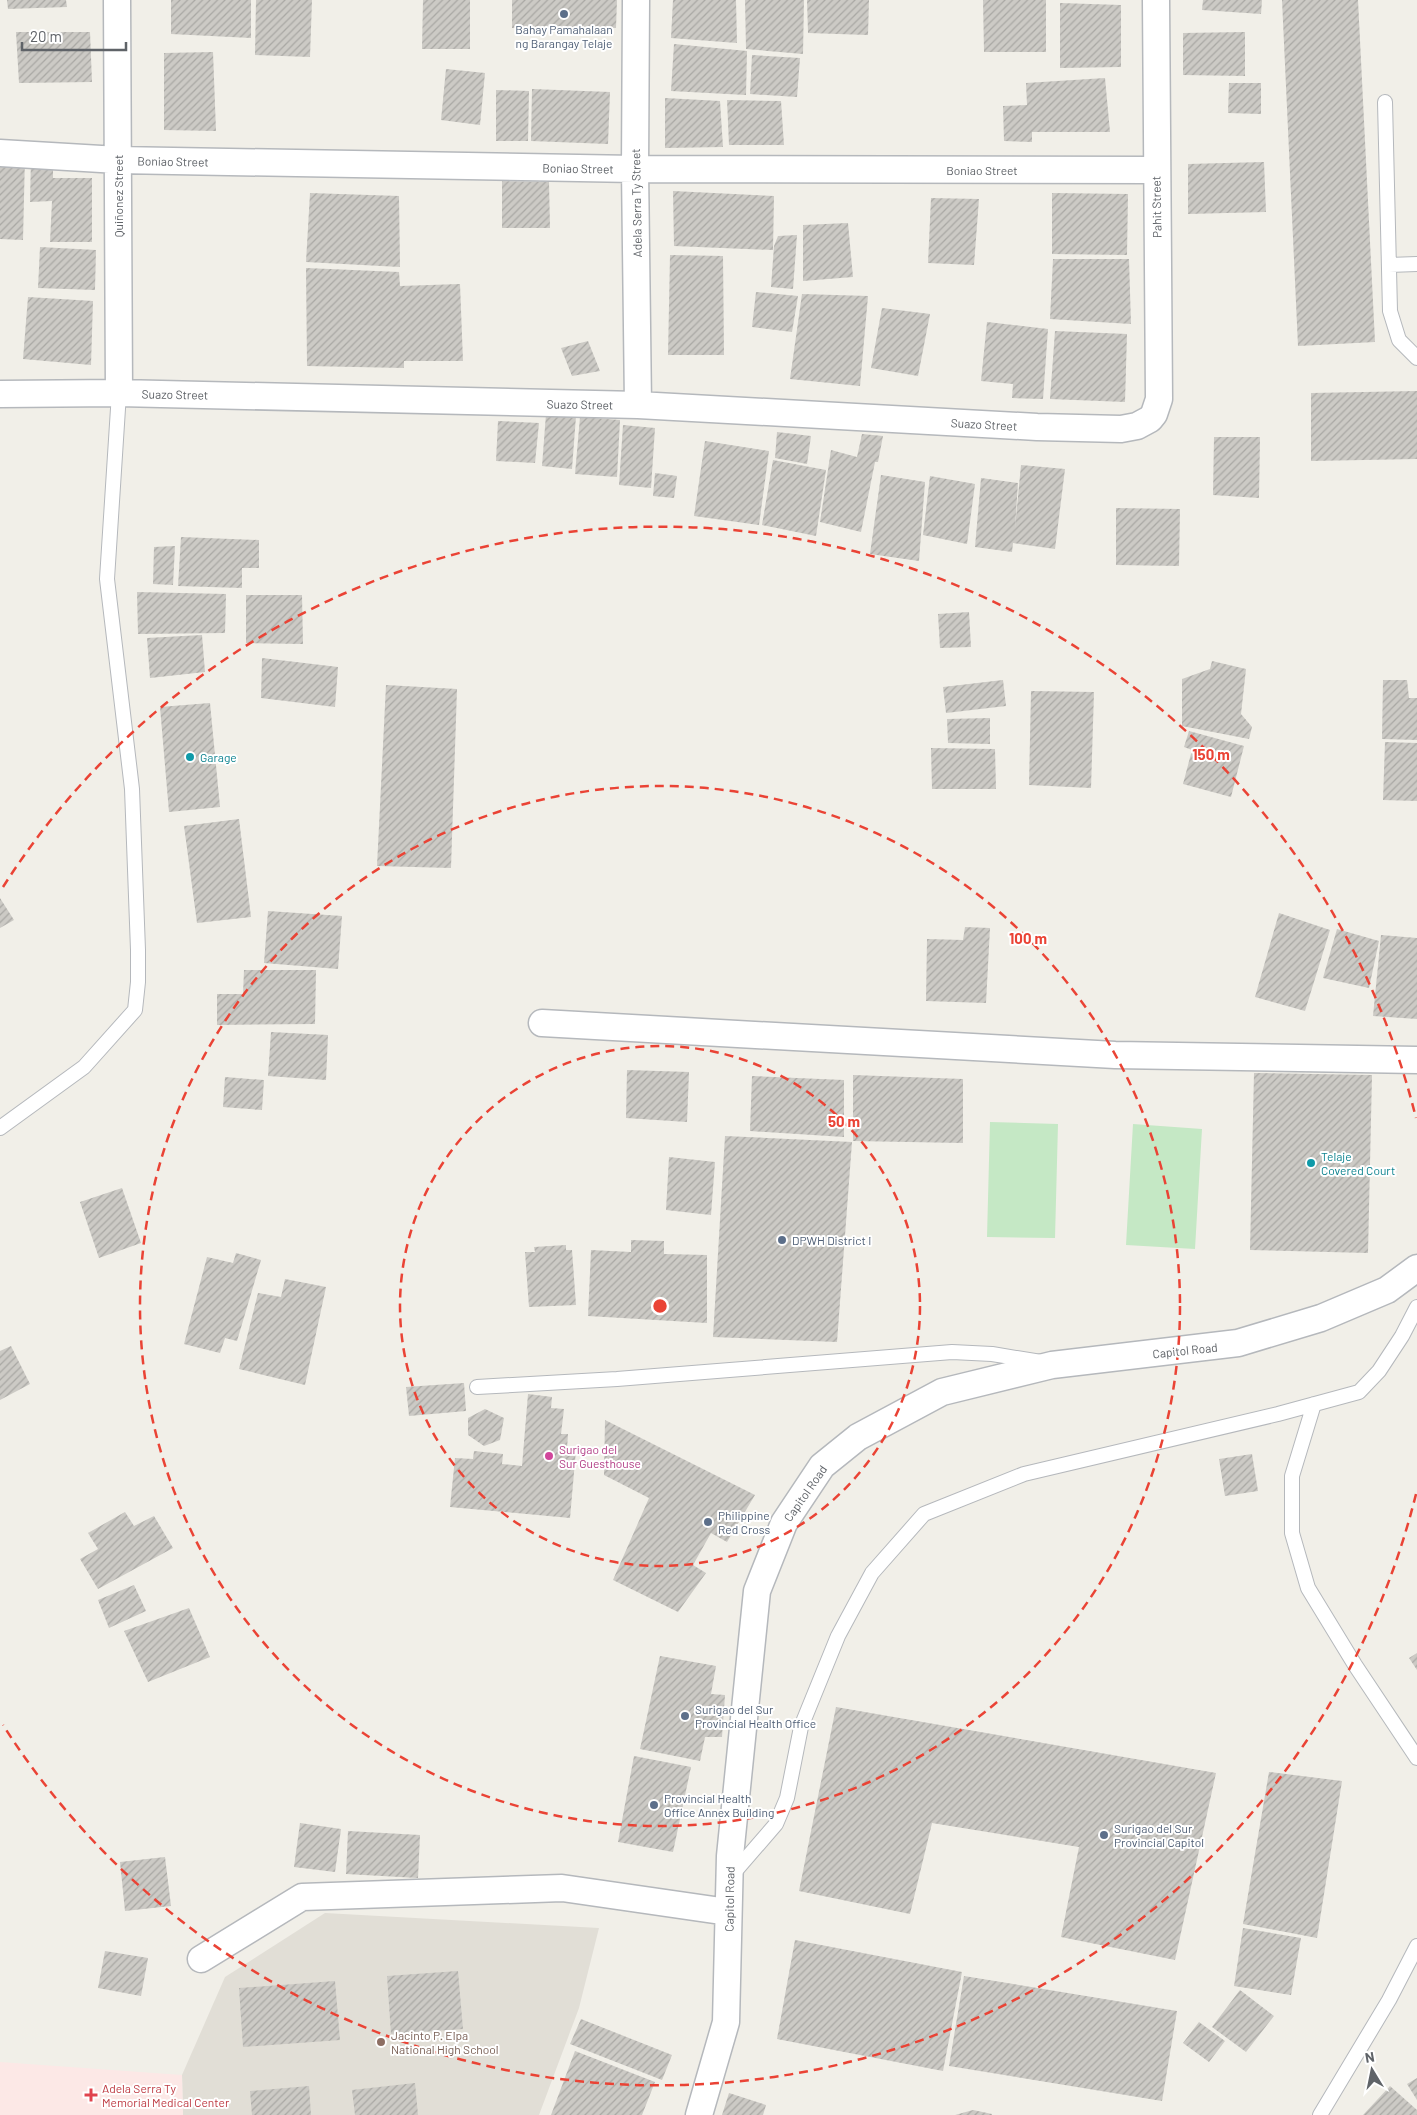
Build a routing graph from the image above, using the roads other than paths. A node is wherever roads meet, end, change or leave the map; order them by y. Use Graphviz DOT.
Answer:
graph roads {
  1 [pos="117,0"];
  2 [pos="636,0"];
  3 [pos="1156,0"];
  4 [pos="1385,102"];
  5 [pos="0,153"];
  6 [pos="118,160"];
  7 [pos="635,169"];
  8 [pos="1155,170"];
  9 [pos="1417,264"];
  10 [pos="1389,265"];
  11 [pos="1417,358"];
  12 [pos="119,392"];
  13 [pos="0,394"];
  14 [pos="638,405"];
  15 [pos="1154,414"];
  16 [pos="542,1023"];
  17 [pos="1417,1060"];
  18 [pos="0,1128"];
  19 [pos="1417,1268"];
  20 [pos="1417,1307"];
  21 [pos="1052,1365"];
  22 [pos="477,1387"];
  23 [pos="1314,1404"];
  24 [pos="1417,1758"];
  25 [pos="729,1878"];
  26 [pos="728,1912"];
  27 [pos="1417,1946"];
  28 [pos="201,1959"];
  29 [pos="699,2115"];
  30 [pos="1320,2115"];
  1 -- 6 [label="street, Quiñonez Street"];
  2 -- 7 [label="street, Adela Serra Ty Street"];
  3 -- 8 [label="street, Pahit Street"];
  4 -- 10 [label="lane"];
  5 -- 6 [label="street, Boniao Street"];
  6 -- 7 [label="street, Boniao Street"];
  6 -- 12 [label="street, Quiñonez Street"];
  7 -- 8 [label="street, Boniao Street"];
  7 -- 14 [label="street, Adela Serra Ty Street"];
  8 -- 15 [label="street, Pahit Street"];
  9 -- 10 [label="lane"];
  10 -- 11 [label="lane"];
  12 -- 13 [label="street, Suazo Street"];
  12 -- 14 [label="street, Suazo Street"];
  12 -- 18 [label="lane"];
  14 -- 15 [label="street, Suazo Street"];
  16 -- 17 [label="street"];
  19 -- 21 [label="street, Capitol Road"];
  20 -- 23 [label="lane"];
  21 -- 22 [label="lane"];
  21 -- 25 [label="street, Capitol Road"];
  23 -- 24 [label="lane"];
  23 -- 25 [label="lane"];
  25 -- 26 [label="street, Capitol Road"];
  26 -- 28 [label="street"];
  26 -- 29 [label="street, Capitol Road"];
  27 -- 30 [label="lane"];
}
